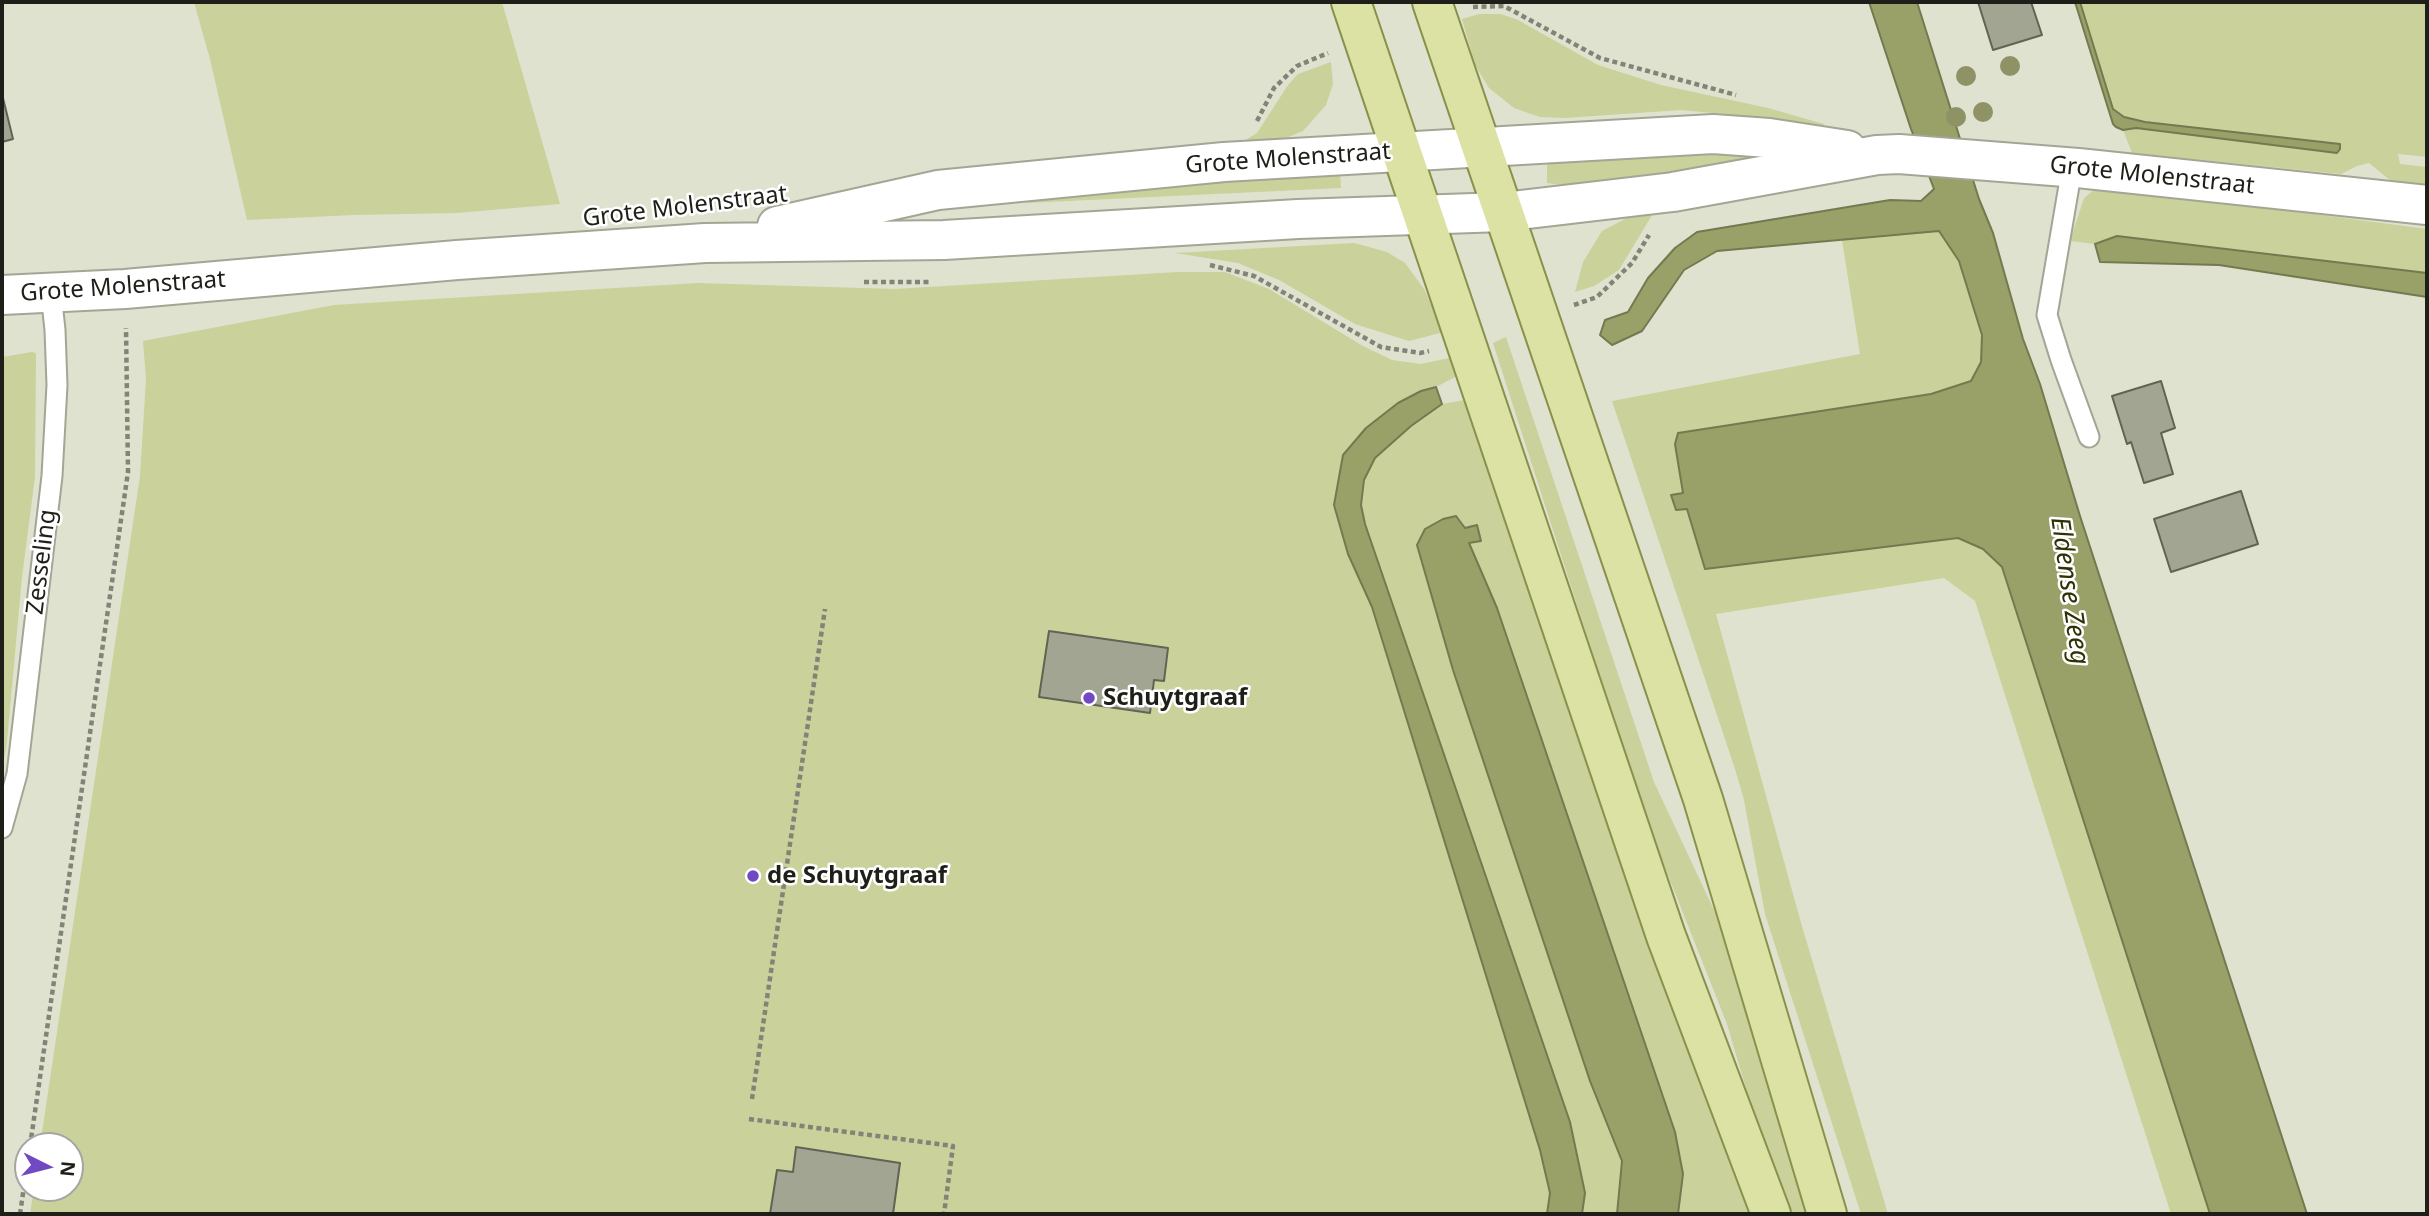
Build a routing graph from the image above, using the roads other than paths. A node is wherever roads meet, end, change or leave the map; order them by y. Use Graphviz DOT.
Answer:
graph roads {
  1 [pos="1351,2"];
  2 [pos="1432,2"];
  3 [pos="1482,146"];
  4 [pos="1402,151"];
  5 [pos="1888,155"];
  6 [pos="2072,168"];
  7 [pos="2427,205"];
  8 [pos="1503,212"];
  9 [pos="1423,215"];
  10 [pos="705,243"];
  11 [pos="51,293"];
  12 [pos="2,295"];
  13 [pos="2089,436"];
  14 [pos="2,828"];
  15 [pos="1771,1214"];
  16 [pos="1827,1214"];
  1 -- 4 [label="main road"];
  2 -- 3 [label="main road"];
  3 -- 4 [label="street, Grote Molenstraat"];
  3 -- 5 [label="street, Grote Molenstraat"];
  3 -- 8 [label="main road"];
  4 -- 9 [label="main road"];
  4 -- 10 [label="street, Grote Molenstraat"];
  5 -- 6 [label="street, Grote Molenstraat"];
  5 -- 8 [label="street, Grote Molenstraat"];
  6 -- 7 [label="street, Grote Molenstraat"];
  6 -- 13 [label="lane"];
  8 -- 9 [label="street, Grote Molenstraat"];
  8 -- 16 [label="main road"];
  9 -- 10 [label="street, Grote Molenstraat"];
  9 -- 15 [label="main road"];
  10 -- 11 [label="street, Grote Molenstraat"];
  11 -- 12 [label="street, Grote Molenstraat"];
  11 -- 14 [label="lane, Zesseling"];
}
